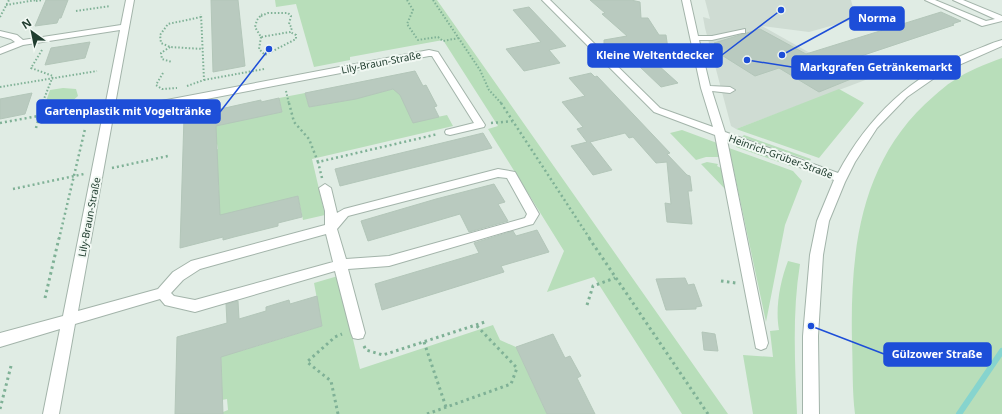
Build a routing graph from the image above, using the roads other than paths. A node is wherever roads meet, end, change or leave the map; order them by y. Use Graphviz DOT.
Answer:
graph roads {
  1 [pos="130,0"];
  2 [pos="546,0"];
  3 [pos="686,0"];
  4 [pos="930,0"];
  5 [pos="957,0"];
  6 [pos="1002,19"];
  7 [pos="125,27"];
  8 [pos="742,31"];
  9 [pos="0,33"];
  10 [pos="694,38"];
  11 [pos="21,43"];
  12 [pos="1002,43"];
  13 [pos="0,51"];
  14 [pos="706,88"];
  15 [pos="730,90"];
  16 [pos="109,114"];
  17 [pos="85,123"];
  18 [pos="450,132"];
  19 [pos="720,133"];
  20 [pos="842,179"];
  21 [pos="325,188"];
  22 [pos="331,228"];
  23 [pos="340,265"];
  24 [pos="163,293"];
  25 [pos="69,320"];
  26 [pos="358,330"];
  27 [pos="0,340"];
  28 [pos="761,343"];
  29 [pos="51,414"];
  30 [pos="811,414"];
  1 -- 7 [label="street, Lily-Braun-Straße"];
  2 -- 19 [label="street"];
  3 -- 10 [label="street, Heinrich-Grüber-Straße"];
  4 -- 6 [label="street"];
  5 -- 6 [label="street"];
  7 -- 11 [label="street"];
  7 -- 16 [label="street, Lily-Braun-Straße"];
  8 -- 10 [label="street"];
  9 -- 11 [label="street"];
  10 -- 14 [label="street, Heinrich-Grüber-Straße"];
  11 -- 13 [label="street"];
  12 -- 20 [label="street"];
  14 -- 15 [label="street"];
  14 -- 19 [label="street, Heinrich-Grüber-Straße"];
  16 -- 17 [label="street"];
  16 -- 18 [label="street, Lily-Braun-Straße"];
  16 -- 25 [label="street, Lily-Braun-Straße"];
  19 -- 20 [label="street, Heinrich-Grüber-Straße"];
  19 -- 28 [label="street, Heinrich-Grüber-Straße"];
  20 -- 30 [label="street, Heinrich-Grüber-Straße"];
  21 -- 22 [label="street"];
  22 -- 23 [label="street"];
  22 -- 23 [label="street"];
  22 -- 24 [label="street"];
  23 -- 24 [label="street"];
  23 -- 26 [label="street"];
  24 -- 25 [label="street"];
  25 -- 27 [label="street"];
  25 -- 29 [label="street, Lily-Braun-Straße"];
}
